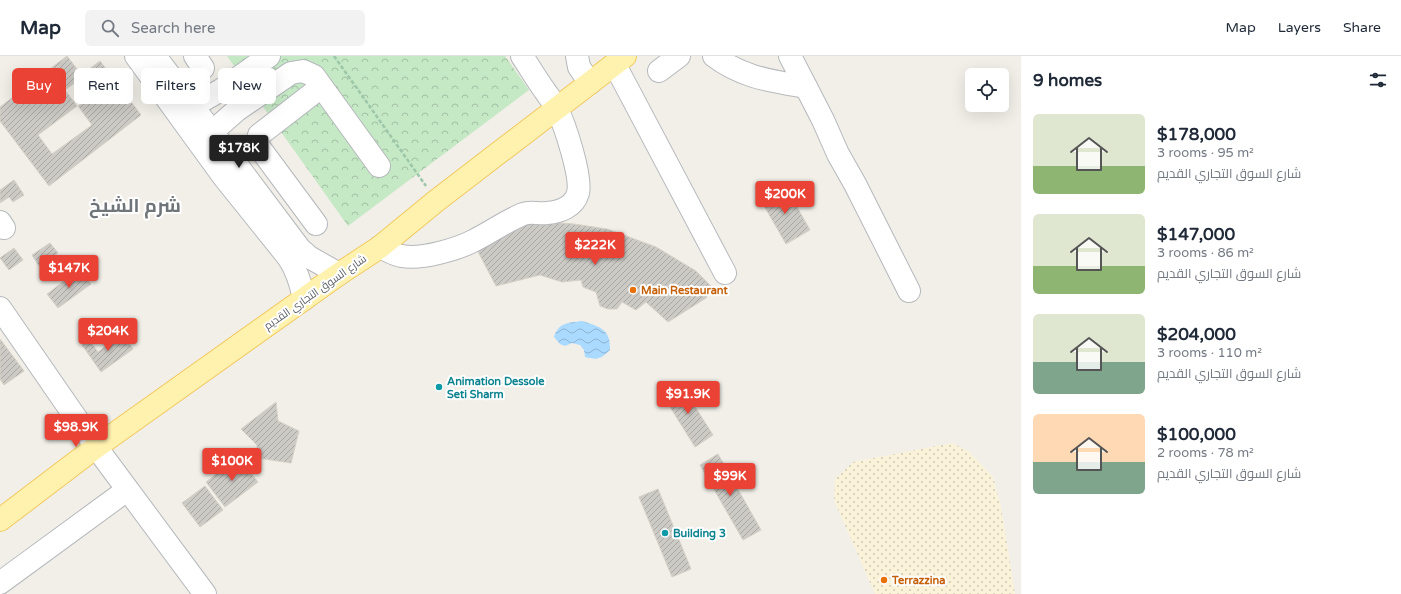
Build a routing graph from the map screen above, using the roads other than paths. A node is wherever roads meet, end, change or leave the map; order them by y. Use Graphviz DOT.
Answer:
graph roads {
  1 [pos="136,56"];
  2 [pos="155,56"];
  3 [pos="269,56"];
  4 [pos="522,56"];
  5 [pos="577,56"];
  6 [pos="679,56"];
  7 [pos="714,56"];
  8 [pos="790,56"];
  9 [pos="620,60"];
  10 [pos="284,64"];
  11 [pos="252,68"];
  12 [pos="659,71"];
  13 [pos="590,83"];
  14 [pos="322,87"];
  15 [pos="806,87"];
  16 [pos="218,92"];
  17 [pos="232,104"];
  18 [pos="193,106"];
  19 [pos="557,108"];
  20 [pos="237,110"];
  21 [pos="212,132"];
  22 [pos="379,166"];
  23 [pos="316,224"];
  24 [pos="380,247"];
  25 [pos="725,273"];
  26 [pos="339,274"];
  27 [pos="909,291"];
  28 [pos="304,299"];
  29 [pos="0,308"];
  30 [pos="96,447"];
  31 [pos="127,490"];
  32 [pos="0,520"];
  33 [pos="0,583"];
  34 [pos="205,594"];
  1 -- 28 [label="street"];
  2 -- 18 [label="street"];
  3 -- 11 [label="street"];
  4 -- 19 [label="street"];
  5 -- 13 [label="street"];
  6 -- 12 [label="street"];
  7 -- 15 [label="street"];
  8 -- 15 [label="street"];
  9 -- 13 [label="main road, شارع السوق التجاري القديم"];
  9 -- 25 [label="street"];
  10 -- 14 [label="street"];
  10 -- 20 [label="street"];
  13 -- 19 [label="main road, شارع السوق التجاري القديم"];
  14 -- 22 [label="street"];
  14 -- 23 [label="street"];
  15 -- 27 [label="street"];
  16 -- 18 [label="street"];
  17 -- 20 [label="street"];
  18 -- 21 [label="street"];
  19 -- 24 [label="main road, شارع السوق التجاري القديم"];
  19 -- 24 [label="street"];
  20 -- 21 [label="street"];
  21 -- 26 [label="street"];
  24 -- 26 [label="main road, شارع السوق التجاري القديم"];
  26 -- 28 [label="main road, شارع السوق التجاري القديم"];
  28 -- 30 [label="main road, شارع السوق التجاري القديم"];
  29 -- 30 [label="street"];
  30 -- 31 [label="street"];
  30 -- 32 [label="main road, شارع السوق التجاري القديم"];
  31 -- 33 [label="street"];
  31 -- 34 [label="street"];
}
